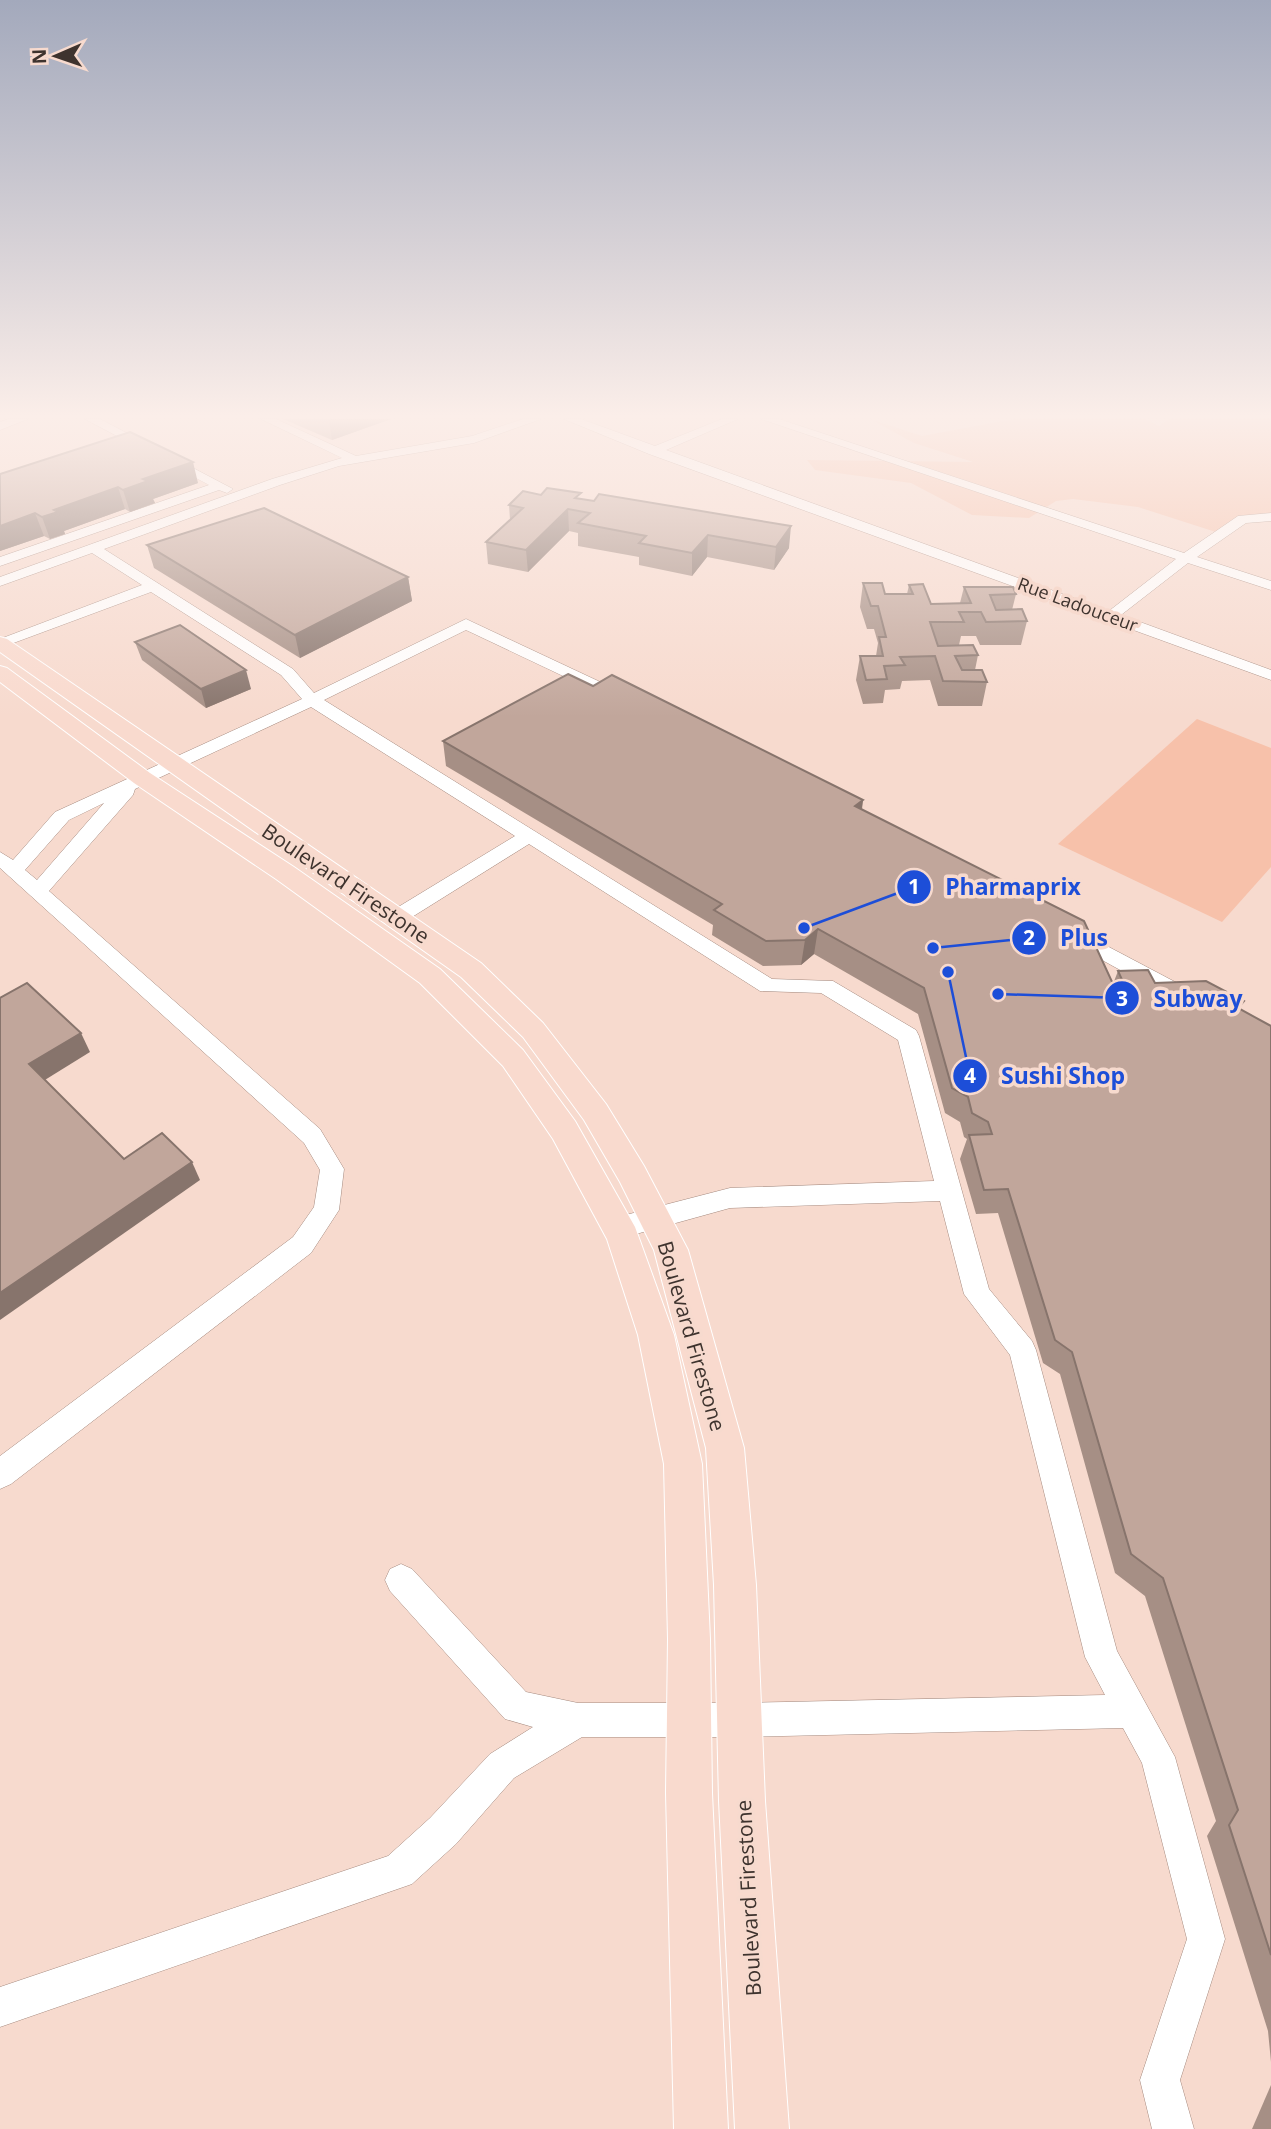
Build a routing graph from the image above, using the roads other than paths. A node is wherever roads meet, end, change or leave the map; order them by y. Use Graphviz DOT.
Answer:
graph roads {
  1 [pos="124,518"];
  2 [pos="175,518"];
  3 [pos="842,518"];
  4 [pos="1066,518"];
  5 [pos="1252,518"];
  6 [pos="93,548"];
  7 [pos="1186,558"];
  8 [pos="0,562"];
  9 [pos="0,582"];
  10 [pos="153,586"];
  11 [pos="1271,586"];
  12 [pos="1111,616"];
  13 [pos="0,643"];
  14 [pos="0,672"];
  15 [pos="1271,675"];
  16 [pos="584,679"];
  17 [pos="560,692"];
  18 [pos="312,700"];
  19 [pos="633,704"];
  20 [pos="158,772"];
  21 [pos="529,836"];
  22 [pos="7,865"];
  23 [pos="37,892"];
  24 [pos="397,917"];
  25 [pos="1056,925"];
  26 [pos="1199,1004"];
  27 [pos="950,1191"];
  28 [pos="654,1217"];
  29 [pos="618,1228"];
  30 [pos="0,1474"];
  31 [pos="401,1580"];
  32 [pos="1132,1711"];
  33 [pos="578,1720"];
  34 [pos="689,1720"];
  35 [pos="739,1720"];
  36 [pos="0,2007"];
  37 [pos="701,2129"];
  38 [pos="762,2129"];
  39 [pos="1173,2129"];
  1 -- 8 [label="street"];
  2 -- 6 [label="street"];
  3 -- 12 [label="street, Rue Ladouceur"];
  4 -- 7 [label="street"];
  5 -- 7 [label="street"];
  6 -- 9 [label="street"];
  6 -- 10 [label="street"];
  7 -- 11 [label="street"];
  7 -- 12 [label="street"];
  10 -- 13 [label="street"];
  10 -- 18 [label="street"];
  12 -- 15 [label="street, Rue Ladouceur"];
  13 -- 20 [label="main road, Boulevard Firestone"];
  14 -- 20 [label="main road, Boulevard Firestone"];
  16 -- 17 [label="street"];
  16 -- 18 [label="street"];
  16 -- 19 [label="street"];
  18 -- 20 [label="street"];
  18 -- 21 [label="street"];
  20 -- 22 [label="street"];
  20 -- 23 [label="street"];
  20 -- 24 [label="main road, Boulevard Firestone"];
  20 -- 29 [label="main road, Boulevard Firestone"];
  21 -- 24 [label="street"];
  21 -- 27 [label="street"];
  22 -- 23 [label="street"];
  23 -- 30 [label="street"];
  24 -- 28 [label="main road, Boulevard Firestone"];
  25 -- 26 [label="street"];
  27 -- 28 [label="street"];
  27 -- 32 [label="street"];
  28 -- 29 [label="street"];
  28 -- 35 [label="main road, Boulevard Firestone"];
  29 -- 34 [label="main road, Boulevard Firestone"];
  31 -- 33 [label="street"];
  32 -- 35 [label="street"];
  32 -- 39 [label="street"];
  33 -- 34 [label="street"];
  33 -- 36 [label="street"];
  34 -- 35 [label="street"];
  34 -- 37 [label="main road, Boulevard Firestone"];
  35 -- 38 [label="main road, Boulevard Firestone"];
}
